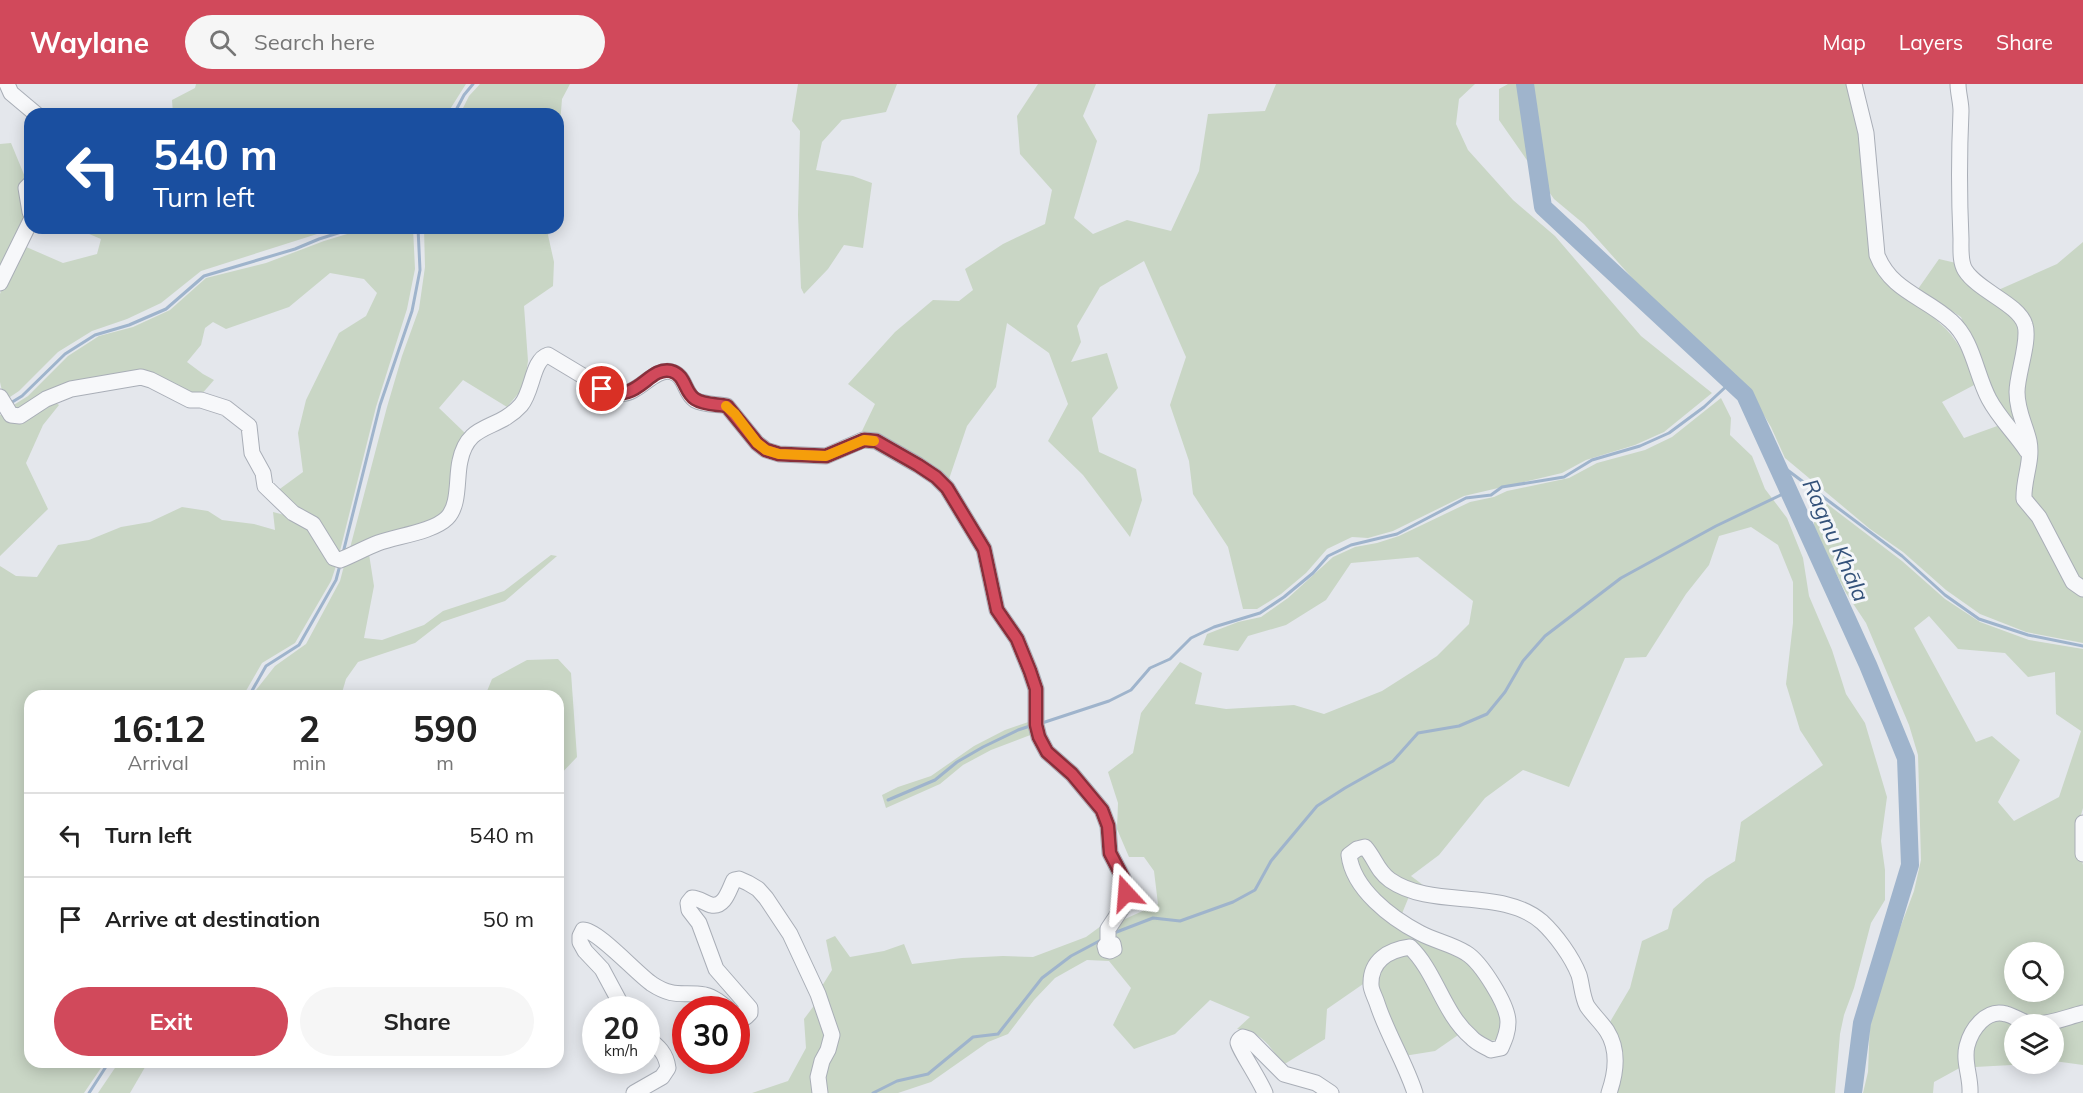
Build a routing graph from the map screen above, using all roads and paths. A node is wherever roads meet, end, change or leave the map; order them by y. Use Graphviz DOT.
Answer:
graph roads {
  1 [pos="7,84"];
  2 [pos="1854,84"];
  3 [pos="1958,84"];
  4 [pos="29,108"];
  5 [pos="24,234"];
  6 [pos="0,283"];
  7 [pos="0,398"];
  8 [pos="2030,456"];
  9 [pos="2083,589"];
  10 [pos="2083,824"];
  11 [pos="2083,854"];
  12 [pos="1108,943"];
  13 [pos="617,996"];
  14 [pos="708,996"];
  15 [pos="740,996"];
  16 [pos="2083,1013"];
  17 [pos="660,1048"];
  18 [pos="634,1093"];
  19 [pos="820,1093"];
  20 [pos="1264,1093"];
  21 [pos="1331,1093"];
  22 [pos="1415,1093"];
  23 [pos="1609,1093"];
  24 [pos="1970,1093"];
  1 -- 4 [label="street"];
  2 -- 8 [label="street"];
  3 -- 8 [label="street"];
  5 -- 6 [label="street"];
  7 -- 12 [label="street"];
  8 -- 9 [label="street"];
  10 -- 11 [label="street"];
  13 -- 14 [label="street"];
  15 -- 19 [label="street"];
  16 -- 24 [label="street"];
  17 -- 18 [label="street"];
  20 -- 21 [label="street"];
  22 -- 23 [label="street"];
}
